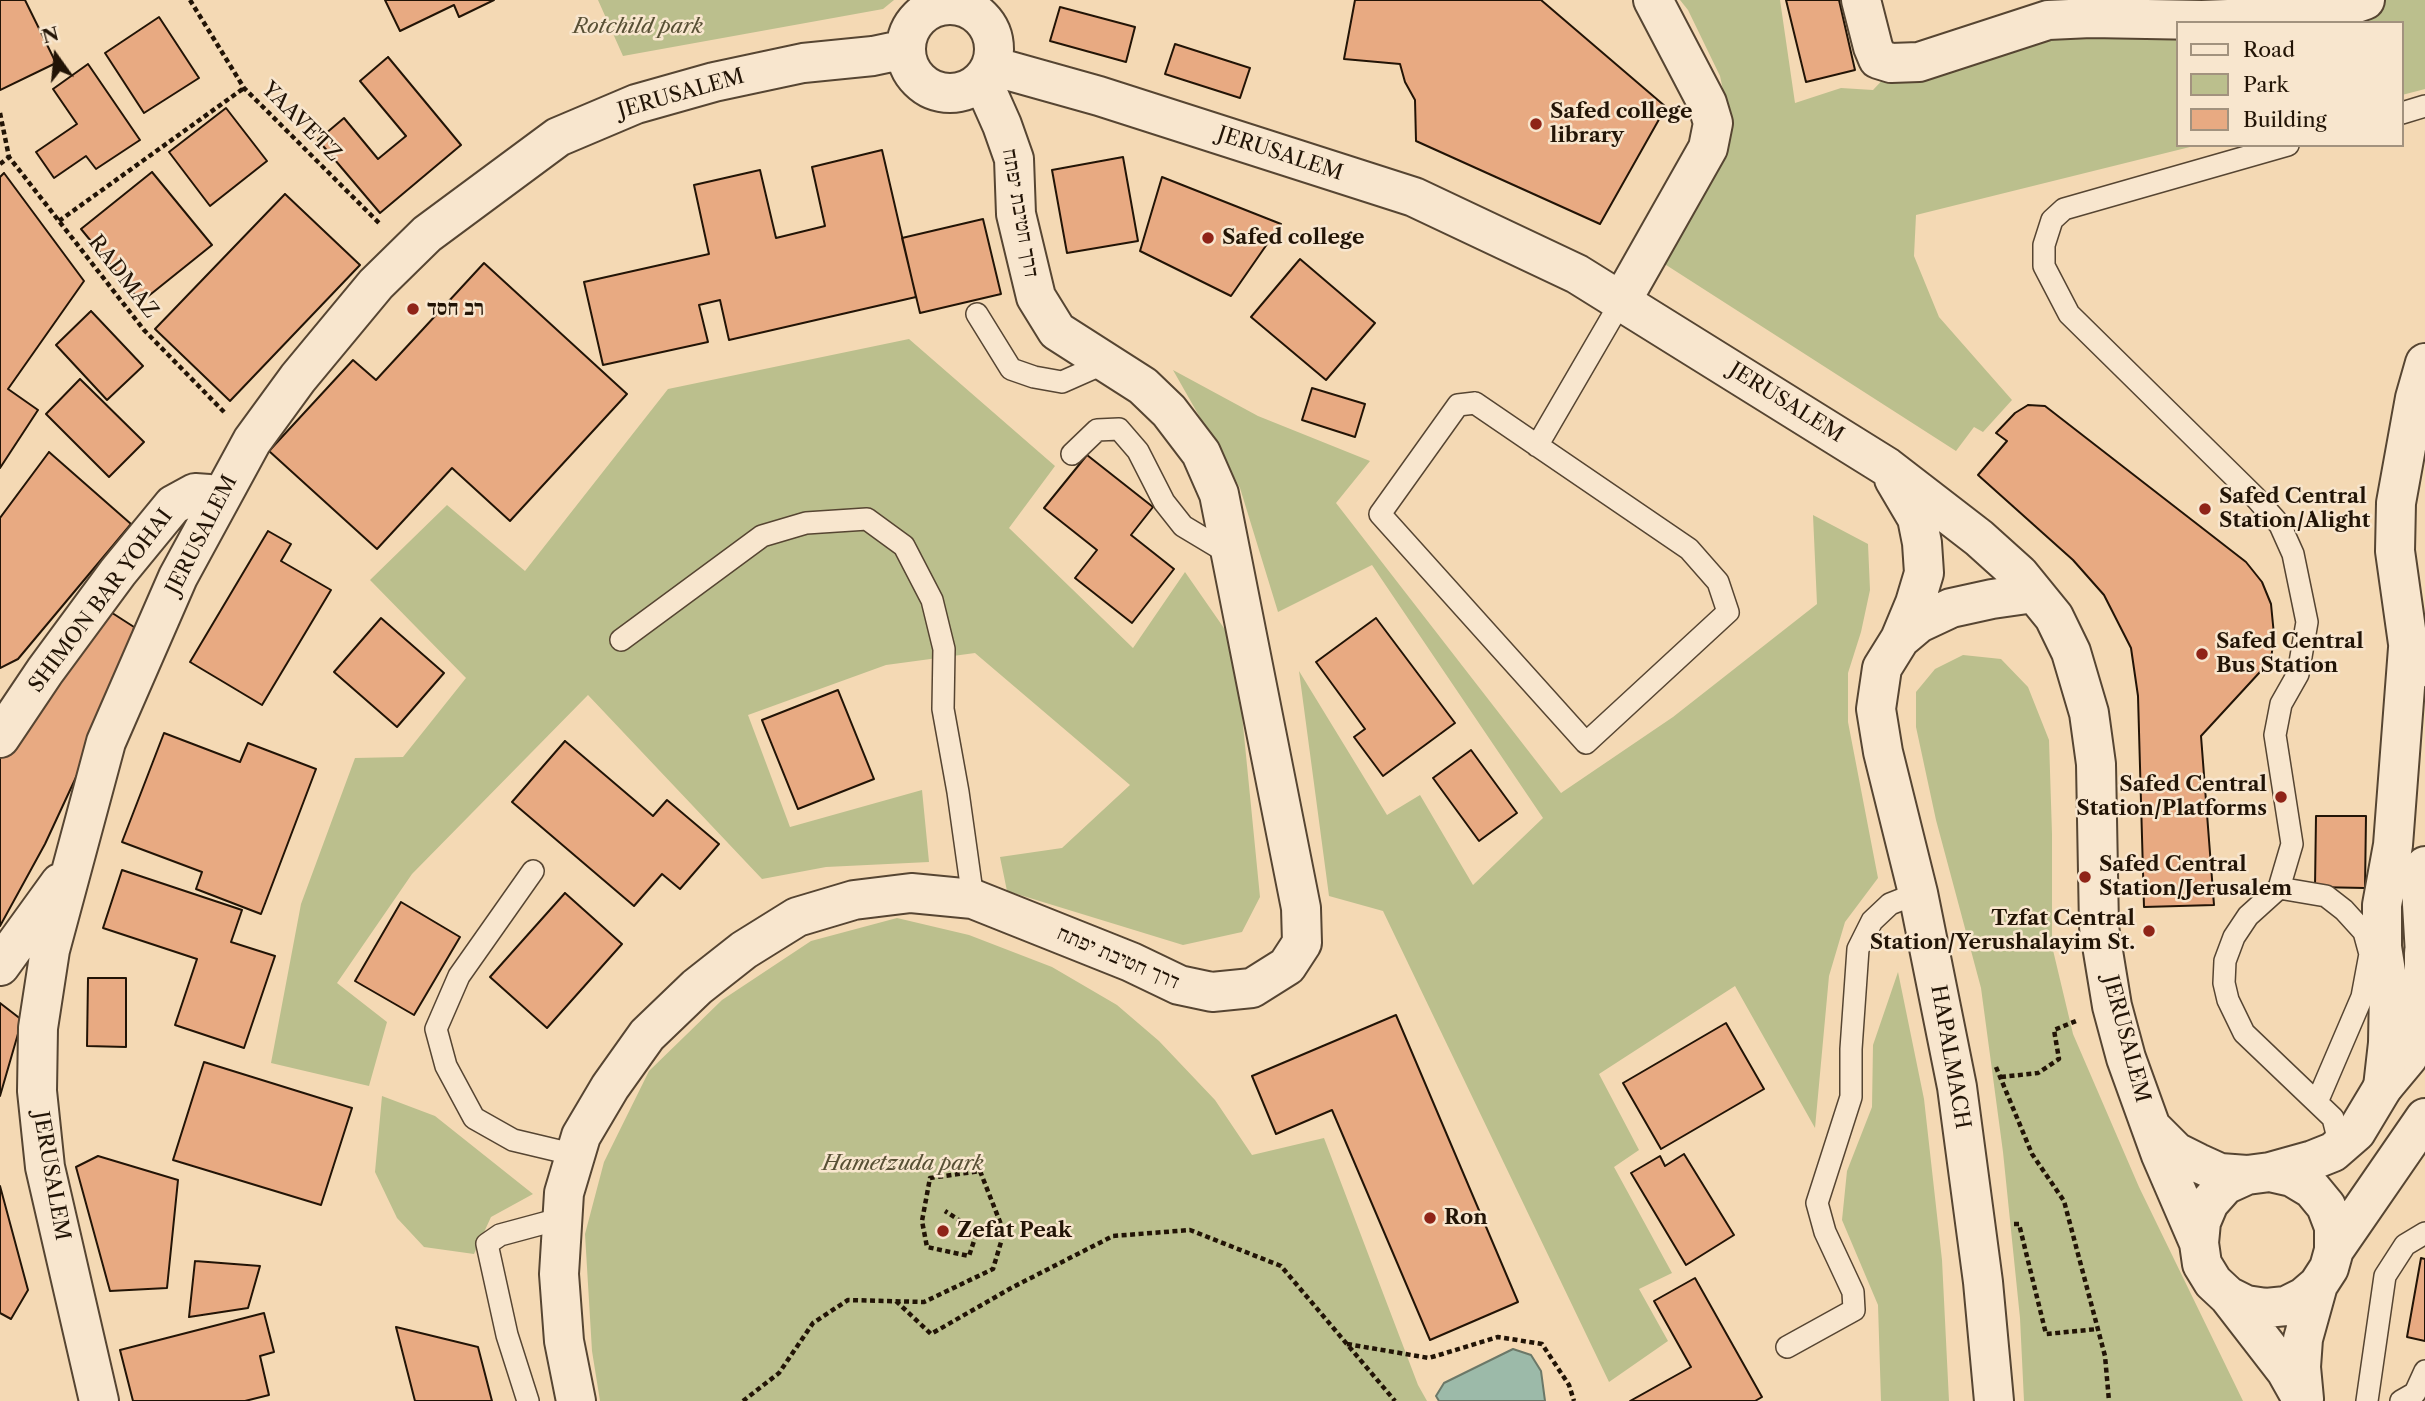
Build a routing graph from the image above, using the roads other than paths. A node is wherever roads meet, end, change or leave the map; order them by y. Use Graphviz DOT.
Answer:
graph roads {
  1 [pos="1653,0"];
  2 [pos="1861,0"];
  3 [pos="2365,0"];
  4 [pos="936,4"];
  5 [pos="2060,10"];
  6 [pos="906,49"];
  7 [pos="987,73"];
  8 [pos="2425,106"];
  9 [pos="2404,112"];
  10 [pos="2281,147"];
  11 [pos="1622,300"];
  12 [pos="976,314"];
  13 [pos="1105,363"];
  14 [pos="2425,363"];
  15 [pos="1537,446"];
  16 [pos="1072,454"];
  17 [pos="1887,467"];
  18 [pos="218,501"];
  19 [pos="1233,557"];
  20 [pos="2034,593"];
  21 [pos="1900,639"];
  22 [pos="621,640"];
  23 [pos="2408,648"];
  24 [pos="0,738"];
  25 [pos="2425,738"];
  26 [pos="75,861"];
  27 [pos="2425,866"];
  28 [pos="533,871"];
  29 [pos="2279,888"];
  30 [pos="1918,893"];
  31 [pos="973,899"];
  32 [pos="2425,953"];
  33 [pos="0,966"];
  34 [pos="2383,1087"];
  35 [pos="2317,1102"];
  36 [pos="2151,1126"];
  37 [pos="2421,1135"];
  38 [pos="2333,1152"];
  39 [pos="576,1155"];
  40 [pos="2259,1174"];
  41 [pos="563,1218"];
  42 [pos="2425,1233"];
  43 [pos="2199,1243"];
  44 [pos="2334,1250"];
  45 [pos="2318,1285"];
  46 [pos="2228,1296"];
  47 [pos="1787,1347"];
  48 [pos="2425,1371"];
  49 [pos="2413,1396"];
  50 [pos="99,1401"];
  51 [pos="528,1401"];
  52 [pos="576,1401"];
  53 [pos="1994,1401"];
  54 [pos="2303,1401"];
  55 [pos="2367,1401"];
  1 -- 11 [label="street"];
  2 -- 5 [label="street"];
  3 -- 5 [label="street"];
  4 -- 6 [label="street"];
  4 -- 7 [label="street"];
  6 -- 7 [label="street"];
  6 -- 18 [label="street, JERUSALEM"];
  7 -- 11 [label="street, JERUSALEM"];
  7 -- 13 [label="street, דרך חטיבת יפתח"];
  8 -- 9 [label="lane"];
  10 -- 29 [label="lane"];
  11 -- 15 [label="lane"];
  11 -- 17 [label="street, JERUSALEM"];
  12 -- 13 [label="lane"];
  13 -- 19 [label="street, דרך חטיבת יפתח"];
  14 -- 23 [label="street"];
  15 -- 15 [label="lane"];
  16 -- 19 [label="lane"];
  17 -- 20 [label="street, JERUSALEM"];
  17 -- 21 [label="street, HAPALMACH"];
  18 -- 24 [label="street, SHIMON BAR YOHAI"];
  18 -- 26 [label="street, JERUSALEM"];
  19 -- 31 [label="street, דרך חטיבת יפתח"];
  20 -- 21 [label="street, HAPALMACH"];
  20 -- 36 [label="street, JERUSALEM"];
  21 -- 30 [label="street, HAPALMACH"];
  22 -- 31 [label="lane"];
  23 -- 25 [label="street"];
  23 -- 34 [label="street"];
  26 -- 33 [label="street"];
  26 -- 50 [label="street, JERUSALEM"];
  27 -- 32 [label="street"];
  28 -- 39 [label="lane"];
  29 -- 35 [label="lane"];
  29 -- 35 [label="lane"];
  30 -- 47 [label="lane"];
  30 -- 53 [label="street, HAPALMACH"];
  31 -- 39 [label="street, דרך חטיבת יפתח"];
  32 -- 34 [label="street"];
  34 -- 38 [label="street"];
  35 -- 38 [label="lane"];
  36 -- 40 [label="street, JERUSALEM"];
  36 -- 43 [label="street, JERUSALEM"];
  37 -- 44 [label="street"];
  38 -- 40 [label="street"];
  39 -- 41 [label="street, דרך חטיבת יפתח"];
  40 -- 43 [label="street"];
  40 -- 44 [label="street"];
  41 -- 51 [label="lane"];
  41 -- 52 [label="street, דרך חטיבת יפתח"];
  42 -- 55 [label="lane"];
  43 -- 46 [label="street"];
  44 -- 45 [label="street"];
  45 -- 46 [label="street"];
  45 -- 54 [label="street"];
  46 -- 54 [label="street"];
  48 -- 49 [label="lane"];
}
